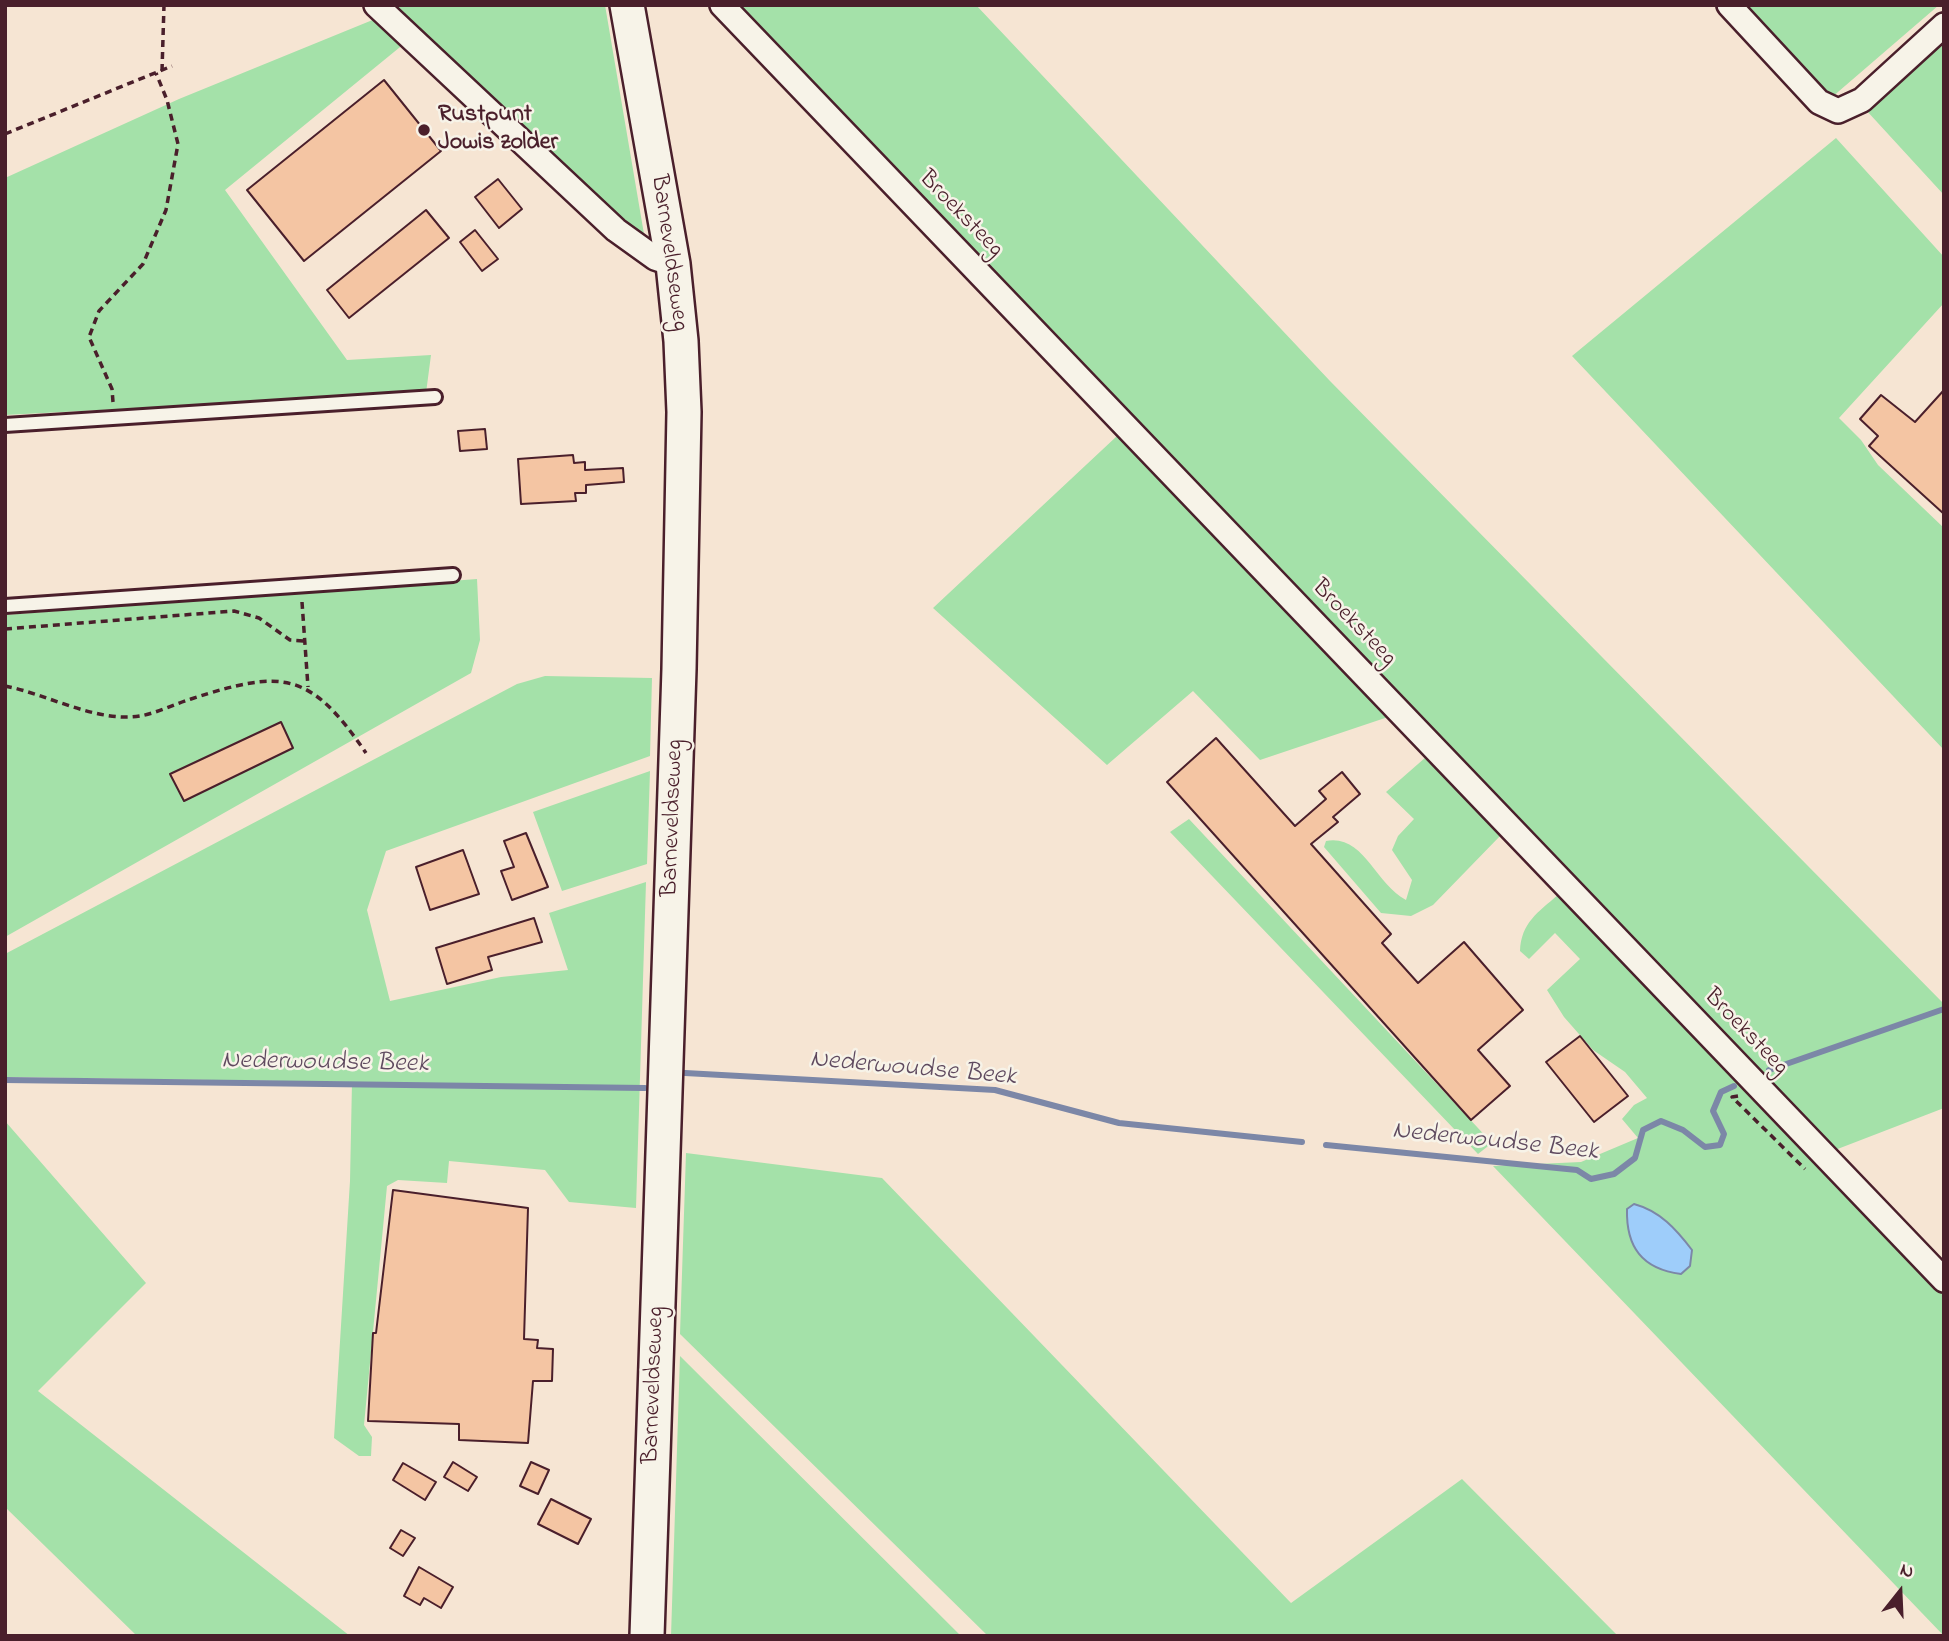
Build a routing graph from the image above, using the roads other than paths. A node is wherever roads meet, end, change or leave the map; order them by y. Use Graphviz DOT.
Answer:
graph roads {
  1 [pos="376,5"];
  2 [pos="627,5"];
  3 [pos="722,5"];
  4 [pos="1728,5"];
  5 [pos="1944,25"];
  6 [pos="673,264"];
  7 [pos="435,397"];
  8 [pos="5,425"];
  9 [pos="453,575"];
  10 [pos="5,606"];
  11 [pos="1944,1280"];
  12 [pos="647,1636"];
  1 -- 6 [label="street"];
  2 -- 6 [label="main road, Barneveldseweg"];
  3 -- 11 [label="street, Broeksteeg"];
  4 -- 5 [label="street"];
  6 -- 12 [label="main road, Barneveldseweg"];
  7 -- 8 [label="lane"];
  9 -- 10 [label="lane"];
}
